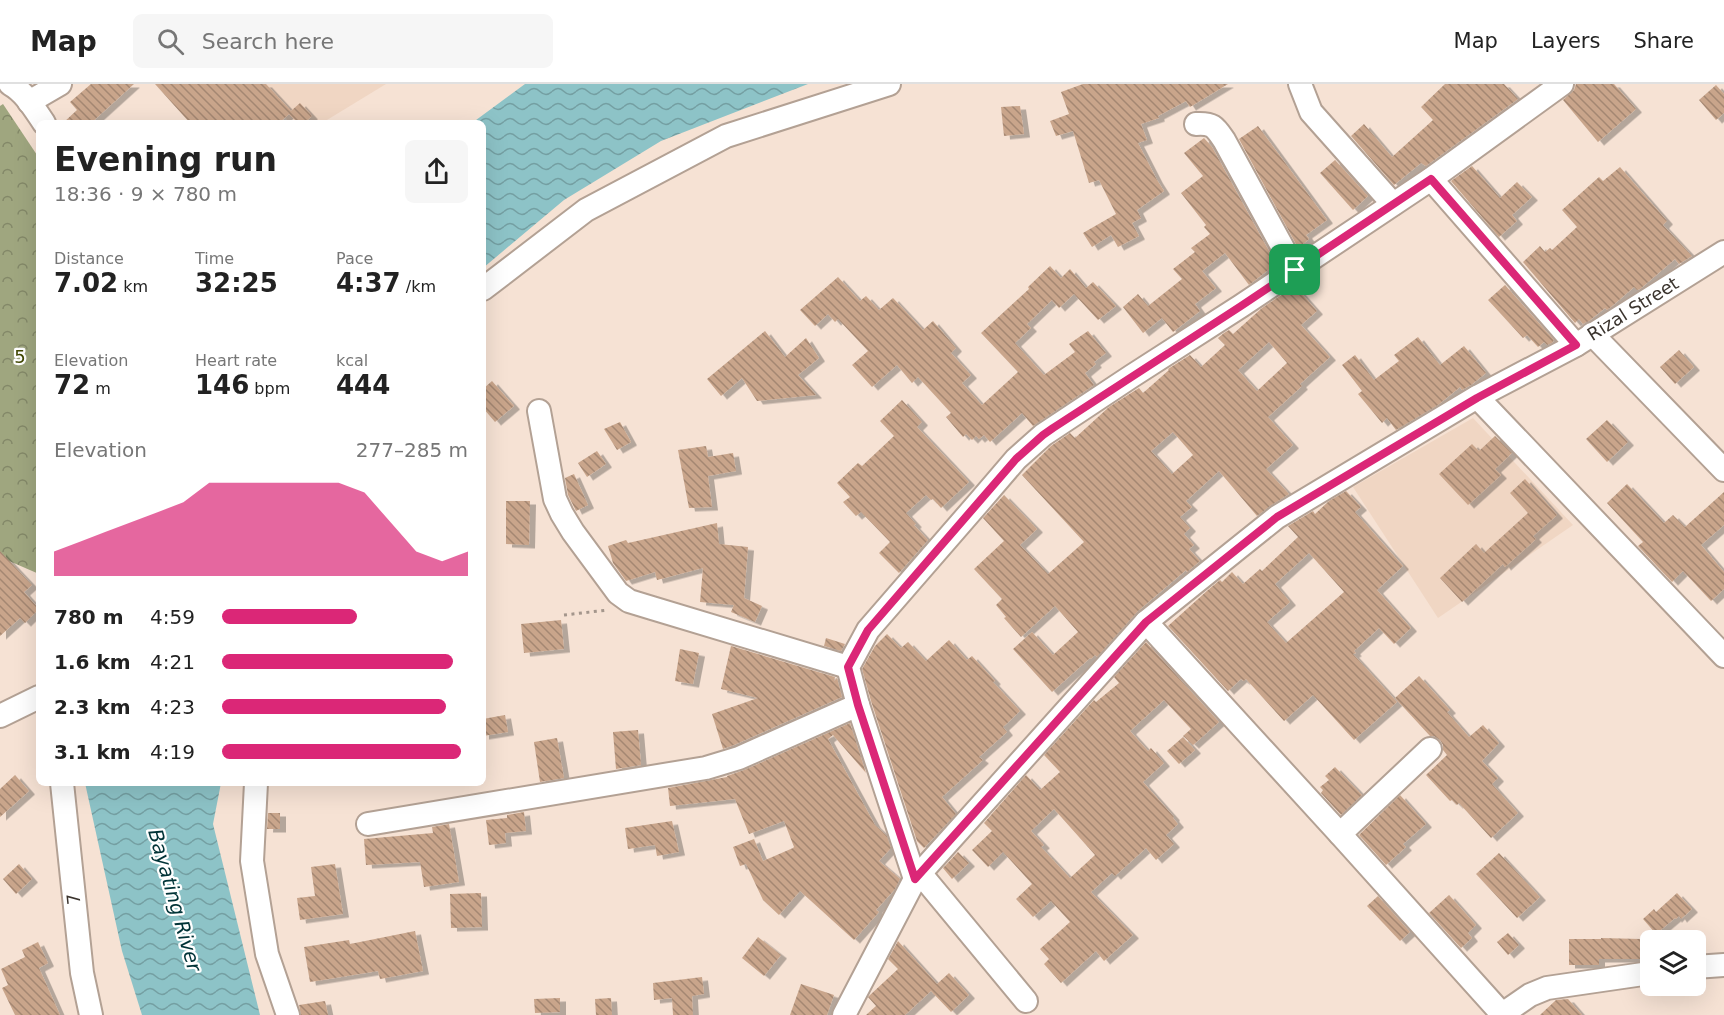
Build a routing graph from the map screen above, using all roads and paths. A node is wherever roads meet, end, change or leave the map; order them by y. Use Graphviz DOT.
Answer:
graph roads {
  1 [pos="10,84"];
  2 [pos="60,84"];
  3 [pos="889,84"];
  4 [pos="1300,84"];
  5 [pos="1562,84"];
  6 [pos="29,102"];
  7 [pos="42,120"];
  8 [pos="1196,124"];
  9 [pos="1431,179"];
  10 [pos="1392,204"];
  11 [pos="1724,252"];
  12 [pos="1295,270"];
  13 [pos="486,287"];
  14 [pos="1584,340"];
  15 [pos="1477,398"];
  16 [pos="539,411"];
  17 [pos="1724,470"];
  18 [pos="629,601"];
  19 [pos="564,615"];
  20 [pos="1146,622"];
  21 [pos="1724,656"];
  22 [pos="848,667"];
  23 [pos="36,698"];
  24 [pos="858,705"];
  25 [pos="0,716"];
  26 [pos="1430,749"];
  27 [pos="62,786"];
  28 [pos="256,786"];
  29 [pos="368,824"];
  30 [pos="1340,834"];
  31 [pos="918,876"];
  32 [pos="1724,965"];
  33 [pos="1706,966"];
  34 [pos="1640,974"];
  35 [pos="1026,1001"];
  36 [pos="91,1015"];
  37 [pos="288,1015"];
  38 [pos="844,1015"];
  39 [pos="1501,1015"];
  1 -- 6 [label="street"];
  2 -- 6 [label="street"];
  3 -- 13 [label="street"];
  4 -- 10 [label="street"];
  5 -- 9 [label="street"];
  6 -- 7 [label="street"];
  8 -- 12 [label="street"];
  9 -- 10 [label="street"];
  9 -- 14 [label="street"];
  10 -- 12 [label="street"];
  11 -- 14 [label="street, Rizal Street"];
  12 -- 22 [label="street"];
  14 -- 15 [label="street, Rizal Street"];
  14 -- 17 [label="street"];
  15 -- 20 [label="street, Rizal Street"];
  15 -- 21 [label="street"];
  16 -- 18 [label="street"];
  18 -- 19 [label="path"];
  18 -- 22 [label="street"];
  20 -- 30 [label="street"];
  20 -- 31 [label="street, Rizal Street"];
  22 -- 24 [label="street"];
  23 -- 25 [label="street"];
  24 -- 29 [label="street"];
  24 -- 31 [label="street"];
  26 -- 30 [label="street"];
  27 -- 36 [label="street, 7"];
  28 -- 37 [label="street"];
  30 -- 39 [label="street"];
  31 -- 35 [label="street"];
  31 -- 38 [label="street, Rizal Street"];
  32 -- 33 [label="street"];
  34 -- 39 [label="street"];
}
